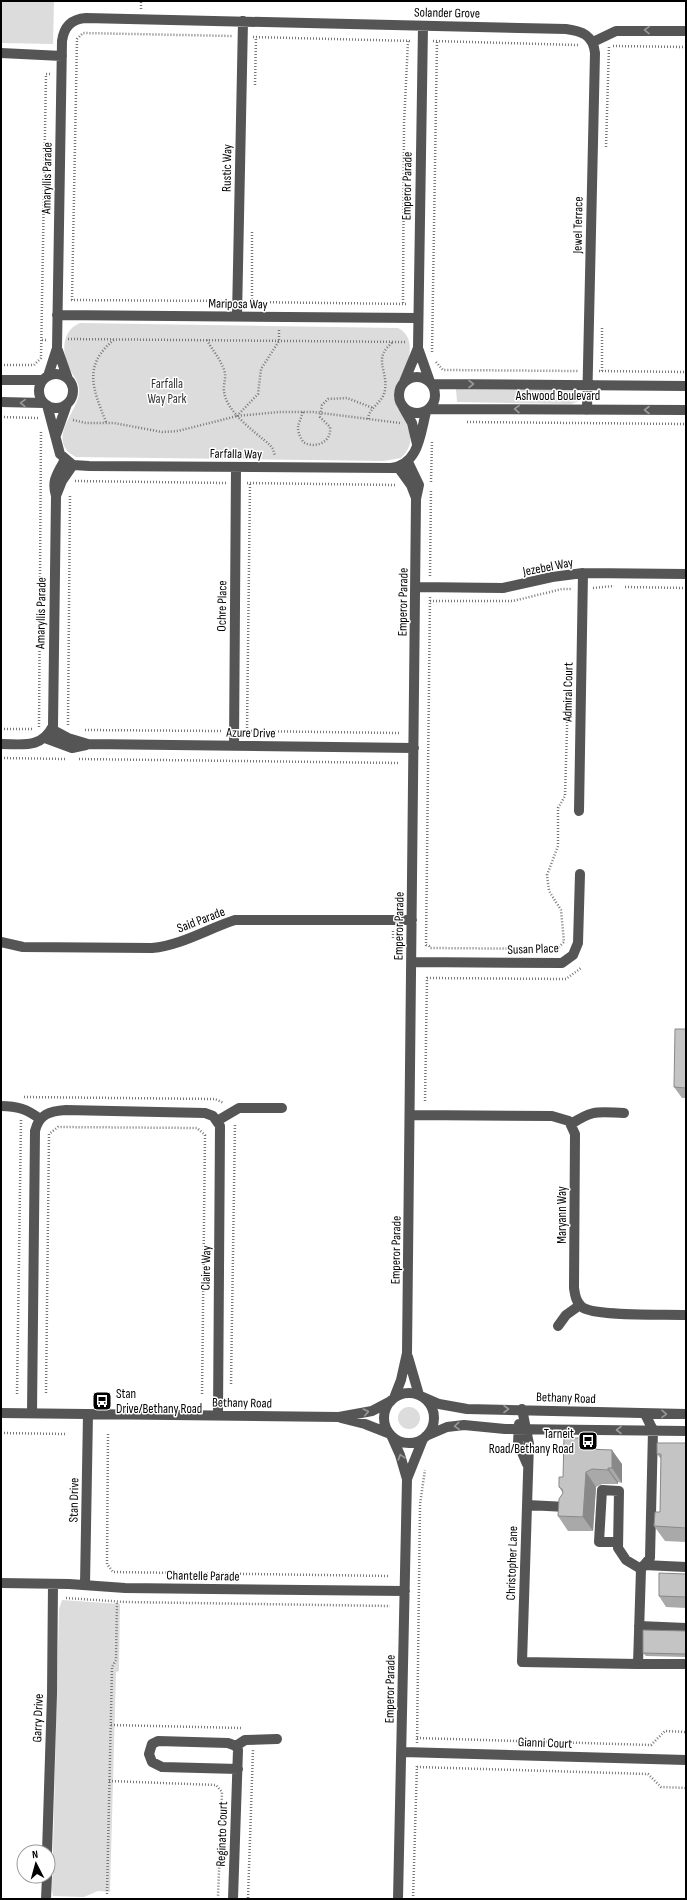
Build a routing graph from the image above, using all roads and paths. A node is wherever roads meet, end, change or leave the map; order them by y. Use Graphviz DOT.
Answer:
graph roads {
  1 [pos="80,18"];
  2 [pos="243,21"];
  3 [pos="423,26"];
  4 [pos="686,31"];
  5 [pos="242,36"];
  6 [pos="256,37"];
  7 [pos="408,41"];
  8 [pos="423,41"];
  9 [pos="437,41"];
  10 [pos="594,43"];
  11 [pos="686,47"];
  12 [pos="1,53"];
  13 [pos="62,56"];
  14 [pos="61,75"];
  15 [pos="76,75"];
  16 [pos="255,89"];
  17 [pos="252,229"];
  18 [pos="72,300"];
  19 [pos="252,302"];
  20 [pos="279,302"];
  21 [pos="403,303"];
  22 [pos="57,315"];
  23 [pos="237,316"];
  24 [pos="279,317"];
  25 [pos="418,318"];
  26 [pos="116,339"];
  27 [pos="42,340"];
  28 [pos="207,340"];
  29 [pos="279,341"];
  30 [pos="394,342"];
  31 [pos="57,344"];
  32 [pos="418,345"];
  33 [pos="1,365"];
  34 [pos="588,371"];
  35 [pos="686,372"];
  36 [pos="45,378"];
  37 [pos="68,379"];
  38 [pos="1,380"];
  39 [pos="404,382"];
  40 [pos="431,383"];
  41 [pos="588,385"];
  42 [pos="686,386"];
  43 [pos="1,402"];
  44 [pos="46,404"];
  45 [pos="67,404"];
  46 [pos="402,406"];
  47 [pos="373,408"];
  48 [pos="428,410"];
  49 [pos="587,410"];
  50 [pos="686,410"];
  51 [pos="303,412"];
  52 [pos="320,413"];
  53 [pos="237,416"];
  54 [pos="1,417"];
  55 [pos="46,418"];
  56 [pos="63,418"];
  57 [pos="368,419"];
  58 [pos="106,422"];
  59 [pos="461,422"];
  60 [pos="412,423"];
  61 [pos="686,424"];
  62 [pos="56,435"];
  63 [pos="432,438"];
  64 [pos="417,444"];
  65 [pos="69,462"];
  66 [pos="408,462"];
  67 [pos="236,467"];
  68 [pos="398,467"];
  69 [pos="275,468"];
  70 [pos="250,483"];
  71 [pos="274,483"];
  72 [pos="71,487"];
  73 [pos="416,499"];
  74 [pos="583,573"];
  75 [pos="686,574"];
  76 [pos="416,587"];
  77 [pos="430,588"];
  78 [pos="686,588"];
  79 [pos="570,589"];
  80 [pos="583,589"];
  81 [pos="570,597"];
  82 [pos="430,602"];
  83 [pos="568,693"];
  84 [pos="1,729"];
  85 [pos="38,729"];
  86 [pos="84,730"];
  87 [pos="234,731"];
  88 [pos="247,731"];
  89 [pos="399,733"];
  90 [pos="48,734"];
  91 [pos="1,744"];
  92 [pos="234,746"];
  93 [pos="414,748"];
  94 [pos="1,758"];
  95 [pos="398,763"];
  96 [pos="579,811"];
  97 [pos="580,874"];
  98 [pos="412,920"];
  99 [pos="1,942"];
  100 [pos="412,962"];
  101 [pos="581,968"];
  102 [pos="425,1101"];
  103 [pos="1,1106"];
  104 [pos="23,1108"];
  105 [pos="282,1108"];
  106 [pos="232,1112"];
  107 [pos="624,1112"];
  108 [pos="411,1115"];
  109 [pos="40,1119"];
  110 [pos="217,1121"];
  111 [pos="571,1124"];
  112 [pos="580,1305"];
  113 [pos="686,1315"];
  114 [pos="558,1326"];
  115 [pos="407,1353"];
  116 [pos="231,1388"];
  117 [pos="17,1394"];
  118 [pos="46,1394"];
  119 [pos="202,1395"];
  120 [pos="421,1396"];
  121 [pos="392,1399"];
  122 [pos="522,1409"];
  123 [pos="1,1413"];
  124 [pos="32,1413"];
  125 [pos="88,1414"];
  126 [pos="645,1414"];
  127 [pos="686,1414"];
  128 [pos="218,1416"];
  129 [pos="339,1418"];
  130 [pos="522,1430"];
  131 [pos="653,1430"];
  132 [pos="686,1431"];
  133 [pos="1,1433"];
  134 [pos="66,1434"];
  135 [pos="108,1434"];
  136 [pos="390,1435"];
  137 [pos="424,1438"];
  138 [pos="425,1466"];
  139 [pos="407,1479"];
  140 [pos="528,1505"];
  141 [pos="567,1507"];
  142 [pos="618,1542"];
  143 [pos="642,1567"];
  144 [pos="686,1567"];
  145 [pos="390,1576"];
  146 [pos="1,1583"];
  147 [pos="53,1584"];
  148 [pos="85,1586"];
  149 [pos="405,1591"];
  150 [pos="66,1598"];
  151 [pos="117,1602"];
  152 [pos="390,1606"];
  153 [pos="639,1626"];
  154 [pos="686,1628"];
  155 [pos="638,1664"];
  156 [pos="686,1664"];
  157 [pos="686,1732"];
  158 [pos="417,1738"];
  159 [pos="277,1739"];
  160 [pos="236,1746"];
  161 [pos="402,1752"];
  162 [pos="417,1752"];
  163 [pos="686,1760"];
  164 [pos="417,1767"];
  165 [pos="238,1769"];
  166 [pos="109,1781"];
  167 [pos="686,1788"];
  168 [pos="47,1844"];
  169 [pos="47,1884"];
  170 [pos="106,1894"];
  171 [pos="218,1897"];
  172 [pos="46,1899"];
  173 [pos="233,1899"];
  174 [pos="398,1899"];
  175 [pos="413,1899"];
  1 -- 2 [label="street, Solander Grove"];
  1 -- 13 [label="street, Amaryllis Parade"];
  2 -- 3 [label="street, Solander Grove"];
  2 -- 5 [label="street, Rustic Way"];
  3 -- 8 [label="street, Emperor Parade"];
  3 -- 10 [label="street, Solander Grove"];
  4 -- 10 [label="street, one-way"];
  5 -- 6 [label="path"];
  5 -- 15 [label="path"];
  5 -- 23 [label="street, Rustic Way"];
  6 -- 7 [label="path"];
  6 -- 16 [label="path"];
  7 -- 8 [label="path"];
  7 -- 21 [label="path"];
  8 -- 9 [label="path"];
  8 -- 25 [label="street, Emperor Parade"];
  9 -- 10 [label="path"];
  9 -- 34 [label="path"];
  10 -- 11 [label="path"];
  10 -- 34 [label="street, Jewel Terrace"];
  12 -- 13 [label="street"];
  13 -- 14 [label="street, Amaryllis Parade"];
  14 -- 15 [label="path"];
  14 -- 22 [label="street, Amaryllis Parade"];
  14 -- 27 [label="path"];
  15 -- 18 [label="path"];
  17 -- 19 [label="path"];
  20 -- 24 [label="path"];
  22 -- 23 [label="street, Mariposa Way"];
  22 -- 31 [label="street, Amaryllis Parade"];
  23 -- 24 [label="street, Mariposa Way"];
  24 -- 25 [label="street, Mariposa Way"];
  24 -- 29 [label="path"];
  25 -- 32 [label="street, Emperor Parade"];
  26 -- 28 [label="path"];
  26 -- 31 [label="path"];
  26 -- 58 [label="path"];
  27 -- 31 [label="path"];
  27 -- 33 [label="path"];
  28 -- 29 [label="path"];
  28 -- 53 [label="path"];
  29 -- 30 [label="path"];
  29 -- 53 [label="path"];
  30 -- 32 [label="path"];
  30 -- 47 [label="path"];
  31 -- 36 [label="street, Amaryllis Parade"];
  31 -- 37 [label="street, Amaryllis Parade"];
  32 -- 39 [label="street, Emperor Parade"];
  32 -- 40 [label="street, Emperor Parade"];
  34 -- 35 [label="path"];
  34 -- 41 [label="street, Jewel Terrace"];
  36 -- 37 [label="street"];
  36 -- 38 [label="street"];
  36 -- 44 [label="street"];
  37 -- 45 [label="street"];
  39 -- 40 [label="street"];
  39 -- 46 [label="street"];
  40 -- 41 [label="street, Ashwood Boulevard, one-way"];
  40 -- 48 [label="street"];
  41 -- 42 [label="street, Ashwood Boulevard"];
  41 -- 49 [label="street, Jewel Terrace"];
  44 -- 43 [label="street, one-way"];
  44 -- 45 [label="street"];
  44 -- 55 [label="street"];
  45 -- 56 [label="street"];
  46 -- 48 [label="street"];
  46 -- 60 [label="street"];
  47 -- 52 [label="path"];
  47 -- 57 [label="path"];
  49 -- 48 [label="street, Ashwood Boulevard, one-way"];
  48 -- 64 [label="street"];
  50 -- 49 [label="street, Ashwood Boulevard, one-way"];
  51 -- 52 [label="path"];
  51 -- 52 [label="path"];
  51 -- 53 [label="path"];
  52 -- 57 [label="path"];
  53 -- 58 [label="path"];
  53 -- 69 [label="path"];
  54 -- 55 [label="path"];
  55 -- 62 [label="street"];
  55 -- 85 [label="path"];
  56 -- 58 [label="path"];
  56 -- 62 [label="street"];
  57 -- 60 [label="path"];
  59 -- 61 [label="path"];
  60 -- 64 [label="street"];
  62 -- 65 [label="street"];
  63 -- 77 [label="path"];
  64 -- 66 [label="street"];
  65 -- 67 [label="street, Farfalla Way"];
  65 -- 90 [label="street, Amaryllis Parade"];
  66 -- 68 [label="street"];
  66 -- 73 [label="street, Emperor Parade"];
  67 -- 69 [label="street, Farfalla Way"];
  67 -- 87 [label="street, Ochre Place"];
  68 -- 69 [label="street, Farfalla Way"];
  68 -- 73 [label="street, Emperor Parade"];
  69 -- 71 [label="path"];
  70 -- 88 [label="path"];
  72 -- 90 [label="path"];
  73 -- 76 [label="street, Emperor Parade"];
  74 -- 75 [label="street, Jezebel Way"];
  74 -- 77 [label="street, Jezebel Way"];
  74 -- 80 [label="street, Admiral Court"];
  76 -- 77 [label="street, Jezebel Way"];
  76 -- 93 [label="street, Emperor Parade"];
  77 -- 82 [label="path"];
  78 -- 80 [label="path"];
  79 -- 80 [label="path"];
  79 -- 81 [label="path"];
  79 -- 82 [label="path"];
  80 -- 96 [label="street, Admiral Court"];
  82 -- 83 [label="path"];
  84 -- 85 [label="path"];
  85 -- 90 [label="path"];
  86 -- 87 [label="path"];
  87 -- 88 [label="path"];
  87 -- 92 [label="street, Ochre Place"];
  88 -- 89 [label="path"];
  90 -- 91 [label="street"];
  90 -- 92 [label="street, Azure Drive"];
  92 -- 93 [label="street, Azure Drive"];
  93 -- 98 [label="street, Emperor Parade"];
  94 -- 95 [label="path"];
  97 -- 100 [label="street, Susan Place"];
  98 -- 99 [label="street, Said Parade"];
  98 -- 100 [label="street, Emperor Parade"];
  100 -- 108 [label="street, Emperor Parade"];
  101 -- 102 [label="path"];
  103 -- 104 [label="street"];
  104 -- 106 [label="path"];
  104 -- 109 [label="street"];
  104 -- 117 [label="path"];
  105 -- 106 [label="street"];
  106 -- 110 [label="street"];
  106 -- 116 [label="path"];
  107 -- 111 [label="street"];
  108 -- 111 [label="street"];
  108 -- 115 [label="street, Emperor Parade"];
  109 -- 110 [label="street"];
  109 -- 124 [label="street"];
  110 -- 128 [label="street, Claire Way"];
  111 -- 112 [label="street, Maryann Way"];
  112 -- 113 [label="street"];
  112 -- 114 [label="street"];
  115 -- 120 [label="street, Emperor Parade"];
  115 -- 121 [label="street, Emperor Parade"];
  118 -- 119 [label="path"];
  120 -- 121 [label="street"];
  120 -- 122 [label="street, Bethany Road, one-way"];
  120 -- 137 [label="street"];
  129 -- 121 [label="street, Bethany Road, one-way"];
  121 -- 136 [label="street"];
  122 -- 126 [label="street, Bethany Road"];
  122 -- 130 [label="street, Christopher Lane"];
  123 -- 124 [label="street, Bethany Road"];
  124 -- 125 [label="street, Bethany Road"];
  125 -- 128 [label="street, Bethany Road"];
  125 -- 148 [label="street, Stan Drive"];
  126 -- 127 [label="street, Bethany Road, one-way"];
  126 -- 131 [label="street"];
  128 -- 129 [label="street, Bethany Road"];
  129 -- 136 [label="street, Bethany Road"];
  131 -- 130 [label="street, one-way"];
  130 -- 137 [label="street, one-way"];
  130 -- 140 [label="street, Christopher Lane"];
  131 -- 132 [label="street"];
  131 -- 143 [label="street"];
  133 -- 134 [label="path"];
  135 -- 145 [label="path"];
  136 -- 137 [label="street"];
  139 -- 136 [label="street, Emperor Parade, one-way"];
  137 -- 139 [label="street, Emperor Parade"];
  138 -- 158 [label="path"];
  139 -- 149 [label="street, Emperor Parade"];
  140 -- 141 [label="street"];
  140 -- 155 [label="street, Christopher Lane"];
  142 -- 142 [label="street"];
  142 -- 143 [label="street"];
  143 -- 144 [label="street"];
  143 -- 153 [label="street"];
  146 -- 147 [label="street, Chantelle Parade"];
  147 -- 148 [label="street, Chantelle Parade"];
  147 -- 168 [label="street, Garry Drive"];
  148 -- 149 [label="street, Chantelle Parade"];
  149 -- 161 [label="street, Emperor Parade"];
  150 -- 151 [label="path"];
  151 -- 152 [label="path"];
  151 -- 166 [label="path"];
  153 -- 154 [label="street"];
  153 -- 155 [label="street"];
  155 -- 156 [label="street"];
  157 -- 158 [label="path"];
  158 -- 162 [label="path"];
  159 -- 160 [label="street"];
  160 -- 165 [label="street, Reginato Court"];
  160 -- 165 [label="street"];
  161 -- 162 [label="street, Gianni Court"];
  161 -- 174 [label="street, Emperor Parade"];
  162 -- 163 [label="street, Gianni Court"];
  162 -- 164 [label="path"];
  164 -- 167 [label="path"];
  164 -- 175 [label="path"];
  165 -- 173 [label="street, Reginato Court"];
  166 -- 170 [label="path"];
  166 -- 171 [label="path"];
  169 -- 172 [label="street"];
}
